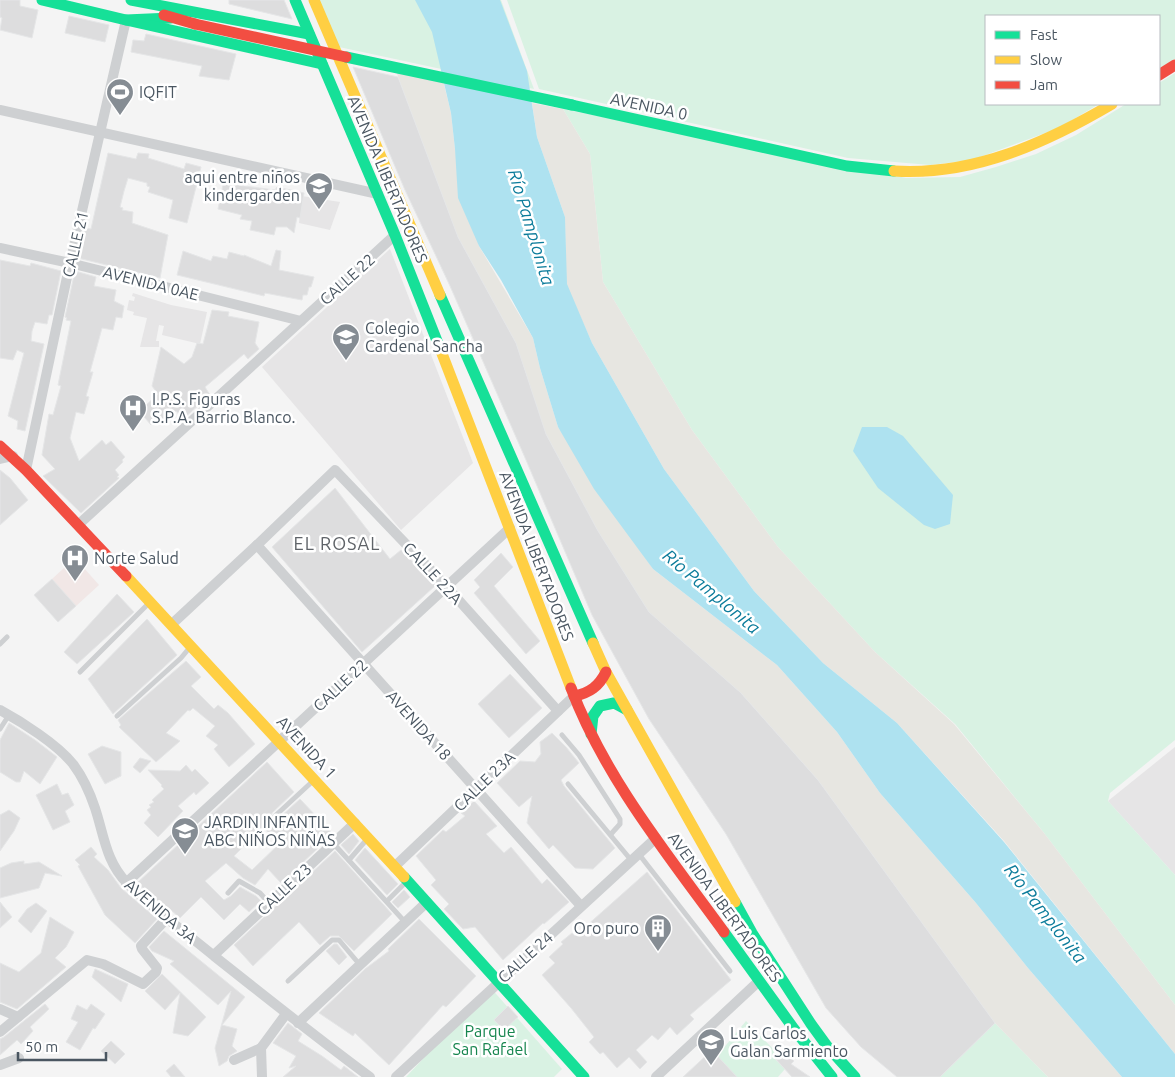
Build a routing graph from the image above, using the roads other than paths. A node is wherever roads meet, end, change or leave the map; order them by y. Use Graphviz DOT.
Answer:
graph roads {
  1 [pos="42,0"];
  2 [pos="130,0"];
  3 [pos="295,0"];
  4 [pos="314,0"];
  5 [pos="171,18"];
  6 [pos="126,20"];
  7 [pos="309,34"];
  8 [pos="322,64"];
  9 [pos="1175,65"];
  10 [pos="1160,74"];
  11 [pos="1110,105"];
  12 [pos="0,110"];
  13 [pos="101,132"];
  14 [pos="378,194"];
  15 [pos="395,235"];
  16 [pos="0,248"];
  17 [pos="70,263"];
  18 [pos="301,321"];
  19 [pos="0,446"];
  20 [pos="13,456"];
  21 [pos="0,459"];
  22 [pos="26,470"];
  23 [pos="78,525"];
  24 [pos="510,528"];
  25 [pos="257,545"];
  26 [pos="446,586"];
  27 [pos="146,607"];
  28 [pos="172,624"];
  29 [pos="7,637"];
  30 [pos="0,644"];
  31 [pos="192,646"];
  32 [pos="363,663"];
  33 [pos="80,672"];
  34 [pos="606,672"];
  35 [pos="574,696"];
  36 [pos="558,711"];
  37 [pos="628,711"];
  38 [pos="4,712"];
  39 [pos="117,716"];
  40 [pos="0,729"];
  41 [pos="562,734"];
  42 [pos="590,734"];
  43 [pos="279,741"];
  44 [pos="314,779"];
  45 [pos="568,784"];
  46 [pos="476,789"];
  47 [pos="275,816"];
  48 [pos="354,823"];
  49 [pos="611,834"];
  50 [pos="368,838"];
  51 [pos="656,838"];
  52 [pos="333,843"];
  53 [pos="635,857"];
  54 [pos="349,860"];
  55 [pos="394,867"];
  56 [pos="408,881"];
  57 [pos="126,883"];
  58 [pos="228,893"];
  59 [pos="388,901"];
  60 [pos="427,902"];
  61 [pos="269,903"];
  62 [pos="581,906"];
  63 [pos="167,918"];
  64 [pos="405,922"];
  65 [pos="214,955"];
  66 [pos="360,965"];
  67 [pos="730,970"];
  68 [pos="499,981"];
  69 [pos="759,981"];
  70 [pos="288,982"];
  71 [pos="0,1009"];
  72 [pos="286,1014"];
  73 [pos="18,1017"];
  74 [pos="298,1024"];
  75 [pos="0,1032"];
  76 [pos="261,1048"];
  77 [pos="20,1058"];
  78 [pos="234,1060"];
  79 [pos="0,1065"];
  80 [pos="262,1077"];
  81 [pos="369,1077"];
  82 [pos="396,1077"];
  83 [pos="584,1077"];
  84 [pos="656,1077"];
  85 [pos="832,1077"];
  86 [pos="855,1077"];
  1 -- 6 [label="main road, AVENIDA 0"];
  2 -- 5 [label="main road, AVENIDA 0"];
  2 -- 7 [label="main road"];
  3 -- 7 [label="main road, AVENIDA LIBERTADORES"];
  4 -- 34 [label="main road, AVENIDA LIBERTADORES"];
  5 -- 6 [label="main road, AVENIDA 0"];
  5 -- 11 [label="main road, AVENIDA 0, bridge"];
  6 -- 8 [label="main road"];
  6 -- 13 [label="street, CALLE 21"];
  7 -- 8 [label="main road, AVENIDA LIBERTADORES"];
  8 -- 14 [label="main road, AVENIDA LIBERTADORES"];
  9 -- 10 [label="main road"];
  12 -- 13 [label="street"];
  13 -- 14 [label="street"];
  13 -- 17 [label="street, CALLE 21"];
  14 -- 15 [label="main road, AVENIDA LIBERTADORES"];
  15 -- 18 [label="street, CALLE 22"];
  15 -- 24 [label="main road, AVENIDA LIBERTADORES"];
  16 -- 17 [label="street, AVENIDA 0AE"];
  17 -- 18 [label="street, AVENIDA 0AE"];
  17 -- 22 [label="street, CALLE 21"];
  18 -- 23 [label="street, CALLE 22"];
  19 -- 20 [label="main road, AVENIDA 1"];
  20 -- 21 [label="street"];
  20 -- 22 [label="main road, AVENIDA 1"];
  22 -- 23 [label="main road, AVENIDA 1"];
  23 -- 27 [label="main road, AVENIDA 1"];
  24 -- 26 [label="street, CALLE 22"];
  24 -- 35 [label="main road, AVENIDA LIBERTADORES"];
  25 -- 26 [label="street, CALLE 22A"];
  25 -- 28 [label="street, CALLE 22A"];
  25 -- 32 [label="street, AVENIDA 18"];
  26 -- 32 [label="street, CALLE 22"];
  26 -- 36 [label="street, CALLE 22A"];
  27 -- 28 [label="main road, AVENIDA 1"];
  27 -- 33 [label="lane"];
  28 -- 31 [label="main road, AVENIDA 1"];
  29 -- 30 [label="lane"];
  31 -- 39 [label="lane"];
  31 -- 43 [label="main road, AVENIDA 1"];
  32 -- 43 [label="street, CALLE 22"];
  32 -- 46 [label="street, AVENIDA 18"];
  34 -- 35 [label="main road"];
  34 -- 37 [label="main road, AVENIDA LIBERTADORES"];
  35 -- 36 [label="street, CALLE 23A"];
  35 -- 42 [label="main road, AVENIDA LIBERTADORES"];
  36 -- 46 [label="street, CALLE 23A"];
  37 -- 42 [label="main road"];
  37 -- 86 [label="main road, AVENIDA LIBERTADORES"];
  38 -- 40 [label="lane"];
  38 -- 57 [label="street, AVENIDA 3A"];
  41 -- 49 [label="lane"];
  42 -- 51 [label="main road, AVENIDA LIBERTADORES"];
  43 -- 44 [label="main road, AVENIDA 1"];
  43 -- 57 [label="street, CALLE 22"];
  44 -- 47 [label="lane"];
  44 -- 48 [label="main road, AVENIDA 1"];
  45 -- 49 [label="lane"];
  46 -- 55 [label="street, CALLE 23A"];
  46 -- 62 [label="street, AVENIDA 18"];
  48 -- 50 [label="main road, AVENIDA 1"];
  48 -- 52 [label="street, CALLE 23"];
  49 -- 53 [label="lane"];
  50 -- 54 [label="lane"];
  50 -- 55 [label="main road, AVENIDA 1"];
  51 -- 53 [label="street, CALLE 24"];
  51 -- 69 [label="main road, AVENIDA LIBERTADORES"];
  52 -- 54 [label="lane"];
  52 -- 61 [label="street, CALLE 23"];
  53 -- 62 [label="street, CALLE 24"];
  53 -- 67 [label="lane"];
  54 -- 59 [label="lane"];
  55 -- 56 [label="main road, AVENIDA 1"];
  56 -- 59 [label="lane"];
  56 -- 60 [label="main road, AVENIDA 1"];
  57 -- 63 [label="street, AVENIDA 3A"];
  58 -- 61 [label="lane"];
  59 -- 64 [label="lane"];
  60 -- 64 [label="street"];
  60 -- 68 [label="main road, AVENIDA 1"];
  61 -- 65 [label="street, CALLE 23"];
  62 -- 68 [label="street, CALLE 24"];
  63 -- 65 [label="street, AVENIDA 3A"];
  63 -- 73 [label="street"];
  64 -- 66 [label="street"];
  65 -- 72 [label="street, AVENIDA 3A"];
  66 -- 70 [label="lane"];
  66 -- 74 [label="street"];
  68 -- 82 [label="street, CALLE 24"];
  68 -- 83 [label="main road, AVENIDA 1"];
  69 -- 84 [label="street"];
  69 -- 85 [label="main road, AVENIDA LIBERTADORES"];
  71 -- 73 [label="street"];
  72 -- 74 [label="street, AVENIDA 3A"];
  72 -- 76 [label="street"];
  73 -- 75 [label="street"];
  74 -- 81 [label="street, AVENIDA 3A"];
  76 -- 78 [label="street"];
  76 -- 80 [label="street"];
  77 -- 79 [label="street"];
}
